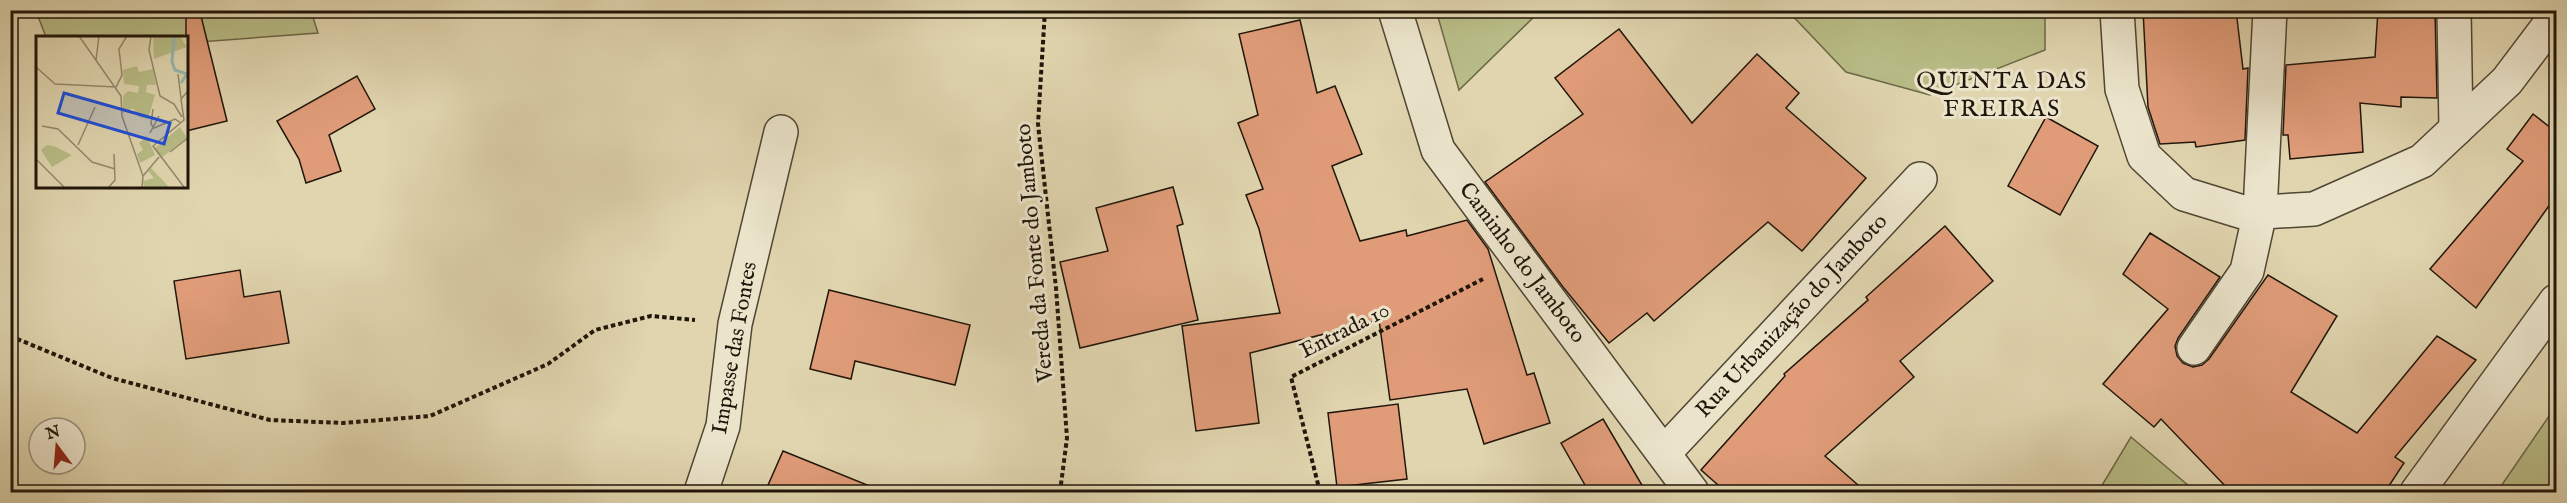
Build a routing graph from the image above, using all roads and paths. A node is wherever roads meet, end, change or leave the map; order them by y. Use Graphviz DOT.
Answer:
graph roads {
  1 [pos="1045,10"];
  2 [pos="1395,10"];
  3 [pos="2117,10"];
  4 [pos="2270,10"];
  5 [pos="2454,10"];
  6 [pos="2556,16"];
  7 [pos="2456,129"];
  8 [pos="781,132"];
  9 [pos="1920,179"];
  10 [pos="2260,212"];
  11 [pos="1520,260"];
  12 [pos="2556,301"];
  13 [pos="735,324"];
  14 [pos="10,336"];
  15 [pos="2194,348"];
  16 [pos="1664,453"];
  17 [pos="701,492"];
  18 [pos="1060,492"];
  19 [pos="1320,492"];
  20 [pos="1692,492"];
  21 [pos="2417,492"];
  1 -- 18 [label="path, Vereda da Fonte do Jamboto"];
  2 -- 11 [label="street, Caminho do Jamboto"];
  3 -- 10 [label="street"];
  4 -- 10 [label="street"];
  5 -- 7 [label="street"];
  6 -- 7 [label="street"];
  7 -- 10 [label="street"];
  8 -- 13 [label="street, Impasse das Fontes"];
  9 -- 16 [label="street, Rua Urbanização do Jamboto"];
  10 -- 15 [label="street"];
  11 -- 16 [label="street, Caminho do Jamboto"];
  11 -- 19 [label="path, Entrada 10"];
  12 -- 21 [label="street"];
  13 -- 14 [label="path"];
  13 -- 17 [label="street, Impasse das Fontes"];
  16 -- 20 [label="street, Caminho do Jamboto"];
}
